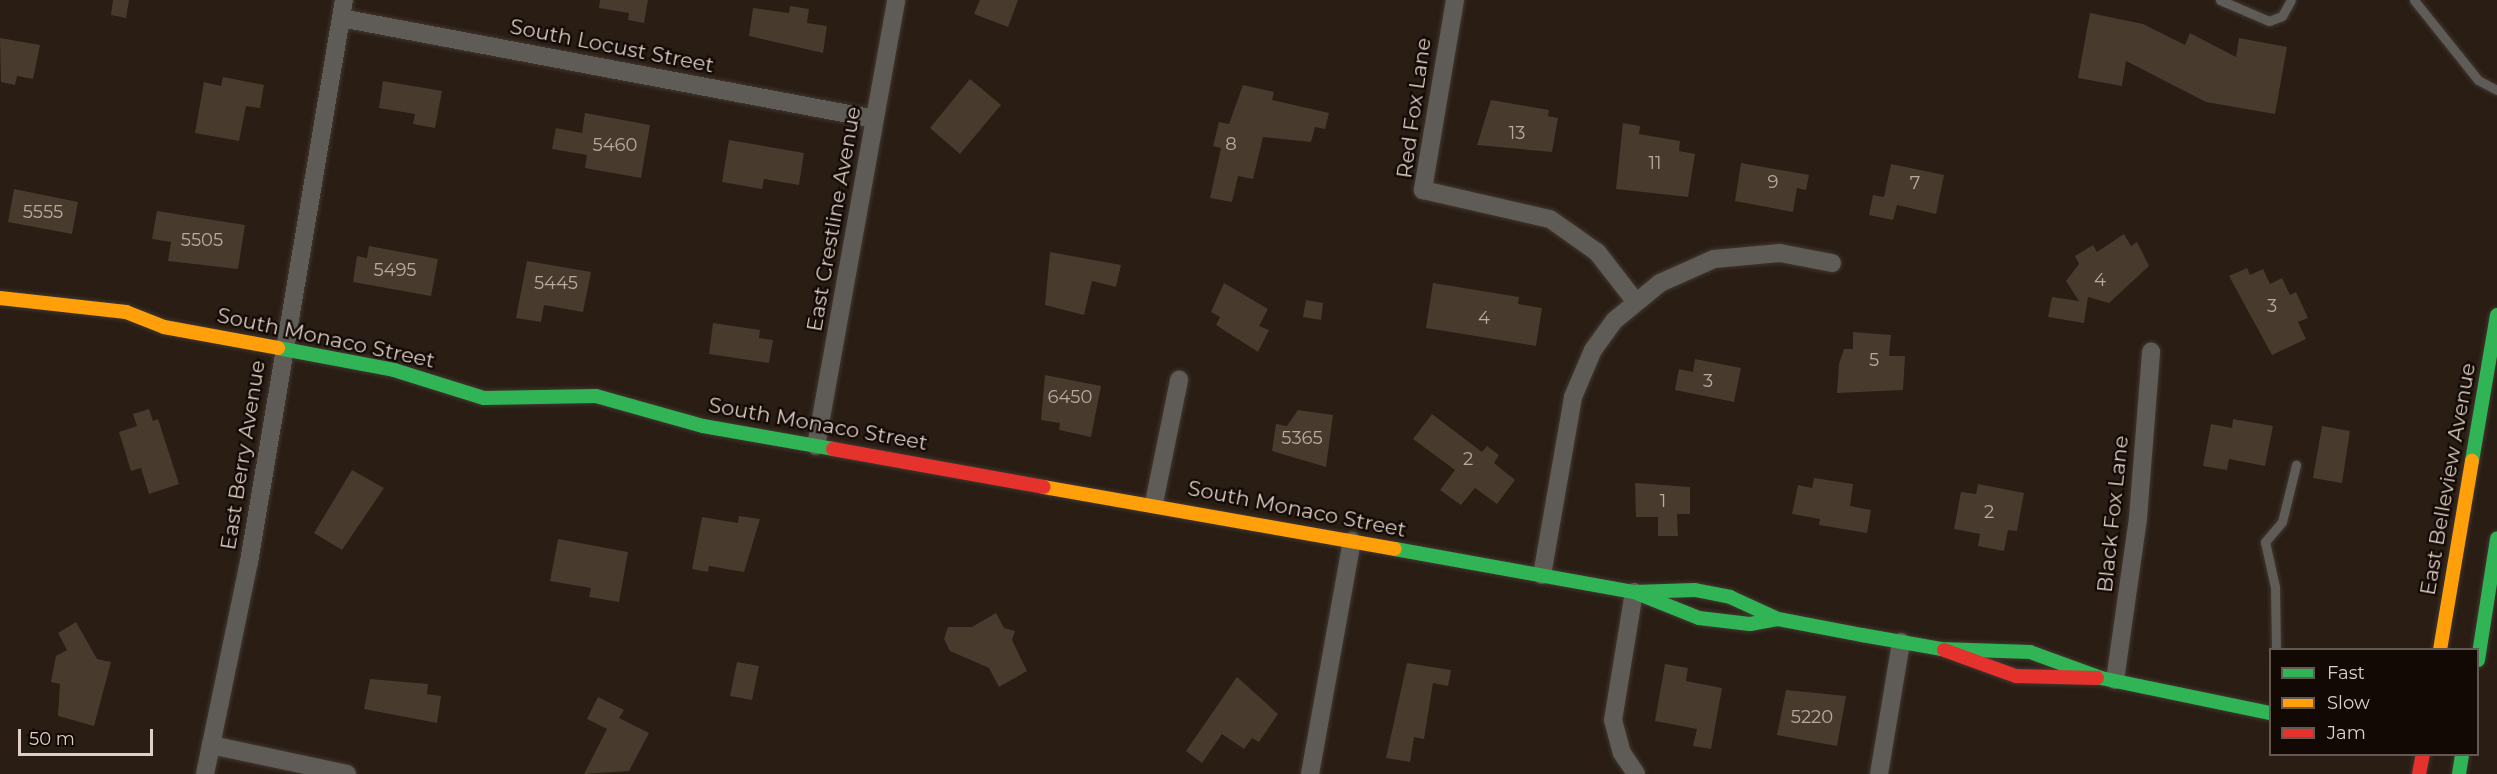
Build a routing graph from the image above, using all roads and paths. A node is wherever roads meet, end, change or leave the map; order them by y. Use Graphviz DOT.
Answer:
graph roads {
  1 [pos="896,0"];
  2 [pos="1455,0"];
  3 [pos="2220,0"];
  4 [pos="2291,0"];
  5 [pos="2414,0"];
  6 [pos="343,9"];
  7 [pos="2497,90"];
  8 [pos="875,119"];
  9 [pos="1832,263"];
  10 [pos="0,298"];
  11 [pos="1635,301"];
  12 [pos="2497,315"];
  13 [pos="283,346"];
  14 [pos="2151,352"];
  15 [pos="1179,380"];
  16 [pos="816,446"];
  17 [pos="2296,465"];
  18 [pos="1154,503"];
  19 [pos="2497,538"];
  20 [pos="1352,541"];
  21 [pos="1542,575"];
  22 [pos="1634,592"];
  23 [pos="1778,619"];
  24 [pos="1901,642"];
  25 [pos="2276,648"];
  26 [pos="2440,648"];
  27 [pos="1941,649"];
  28 [pos="2479,654"];
  29 [pos="2108,679"];
  30 [pos="2248,706"];
  31 [pos="2269,708"];
  32 [pos="2269,712"];
  33 [pos="211,745"];
  34 [pos="2423,756"];
  35 [pos="2462,756"];
  36 [pos="205,774"];
  37 [pos="347,774"];
  38 [pos="1310,774"];
  39 [pos="1636,774"];
  40 [pos="1880,774"];
  41 [pos="2420,774"];
  42 [pos="2459,774"];
  1 -- 8 [label="street, East Crestline Avenue"];
  2 -- 11 [label="street, Red Fox Lane"];
  3 -- 4 [label="lane"];
  5 -- 7 [label="lane"];
  6 -- 8 [label="street, South Locust Street"];
  6 -- 13 [label="street, East Berry Avenue"];
  8 -- 16 [label="street, East Crestline Avenue"];
  9 -- 11 [label="street"];
  10 -- 13 [label="street, South Monaco Street"];
  11 -- 21 [label="street"];
  12 -- 26 [label="street, East Belleview Avenue"];
  13 -- 16 [label="street, South Monaco Street"];
  13 -- 33 [label="street, East Berry Avenue"];
  14 -- 29 [label="street, Black Fox Lane"];
  15 -- 18 [label="street"];
  16 -- 18 [label="street, South Monaco Street"];
  17 -- 25 [label="lane"];
  18 -- 20 [label="street, South Monaco Street"];
  19 -- 28 [label="street"];
  20 -- 21 [label="street, South Monaco Street"];
  20 -- 38 [label="street"];
  21 -- 22 [label="street, South Monaco Street"];
  22 -- 23 [label="street, South Monaco Street"];
  22 -- 23 [label="street, South Monaco Street"];
  22 -- 39 [label="street"];
  23 -- 24 [label="street, South Monaco Street"];
  24 -- 27 [label="street, South Monaco Street"];
  24 -- 40 [label="street"];
  27 -- 29 [label="street, South Monaco Street"];
  27 -- 29 [label="street, South Monaco Street"];
  29 -- 30 [label="street, South Monaco Street"];
  30 -- 31 [label="street, South Monaco Street"];
  30 -- 32 [label="street, South Monaco Street"];
  33 -- 36 [label="street, East Berry Avenue"];
  33 -- 37 [label="street"];
  34 -- 41 [label="street"];
  35 -- 42 [label="street"];
}
